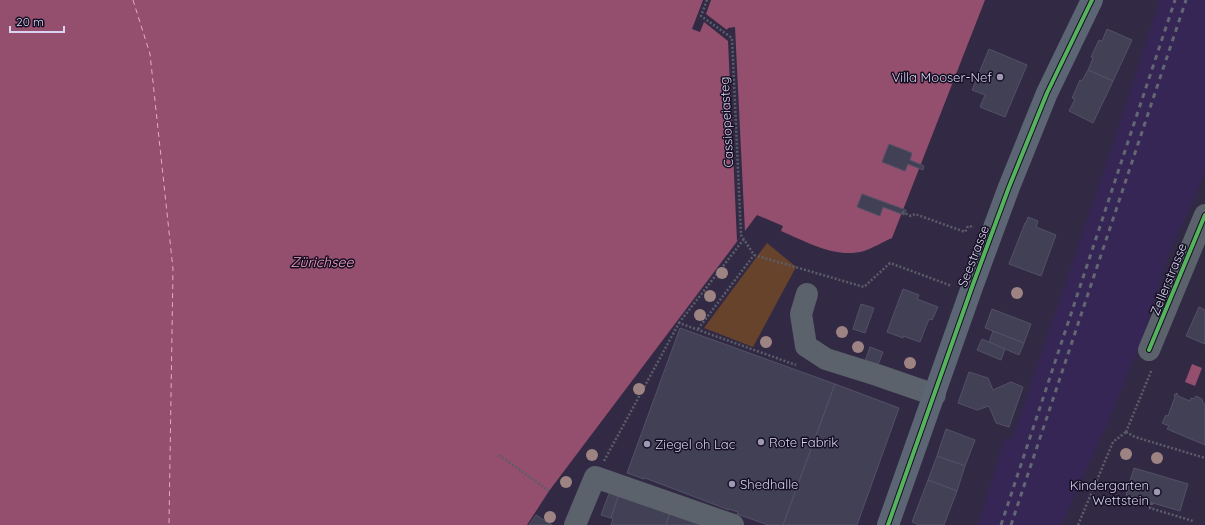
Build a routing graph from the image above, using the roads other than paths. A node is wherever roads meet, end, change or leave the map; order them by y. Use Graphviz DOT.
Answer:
graph roads {
  1 [pos="1092,0"];
  2 [pos="1205,215"];
  3 [pos="807,294"];
  4 [pos="1149,350"];
  5 [pos="935,394"];
  6 [pos="575,525"];
  7 [pos="733,525"];
  8 [pos="888,525"];
  1 -- 5 [label="main road, Seestrasse"];
  2 -- 4 [label="street, Zellerstrasse"];
  3 -- 5 [label="street"];
  5 -- 8 [label="main road, Seestrasse"];
  6 -- 7 [label="street"];
}
